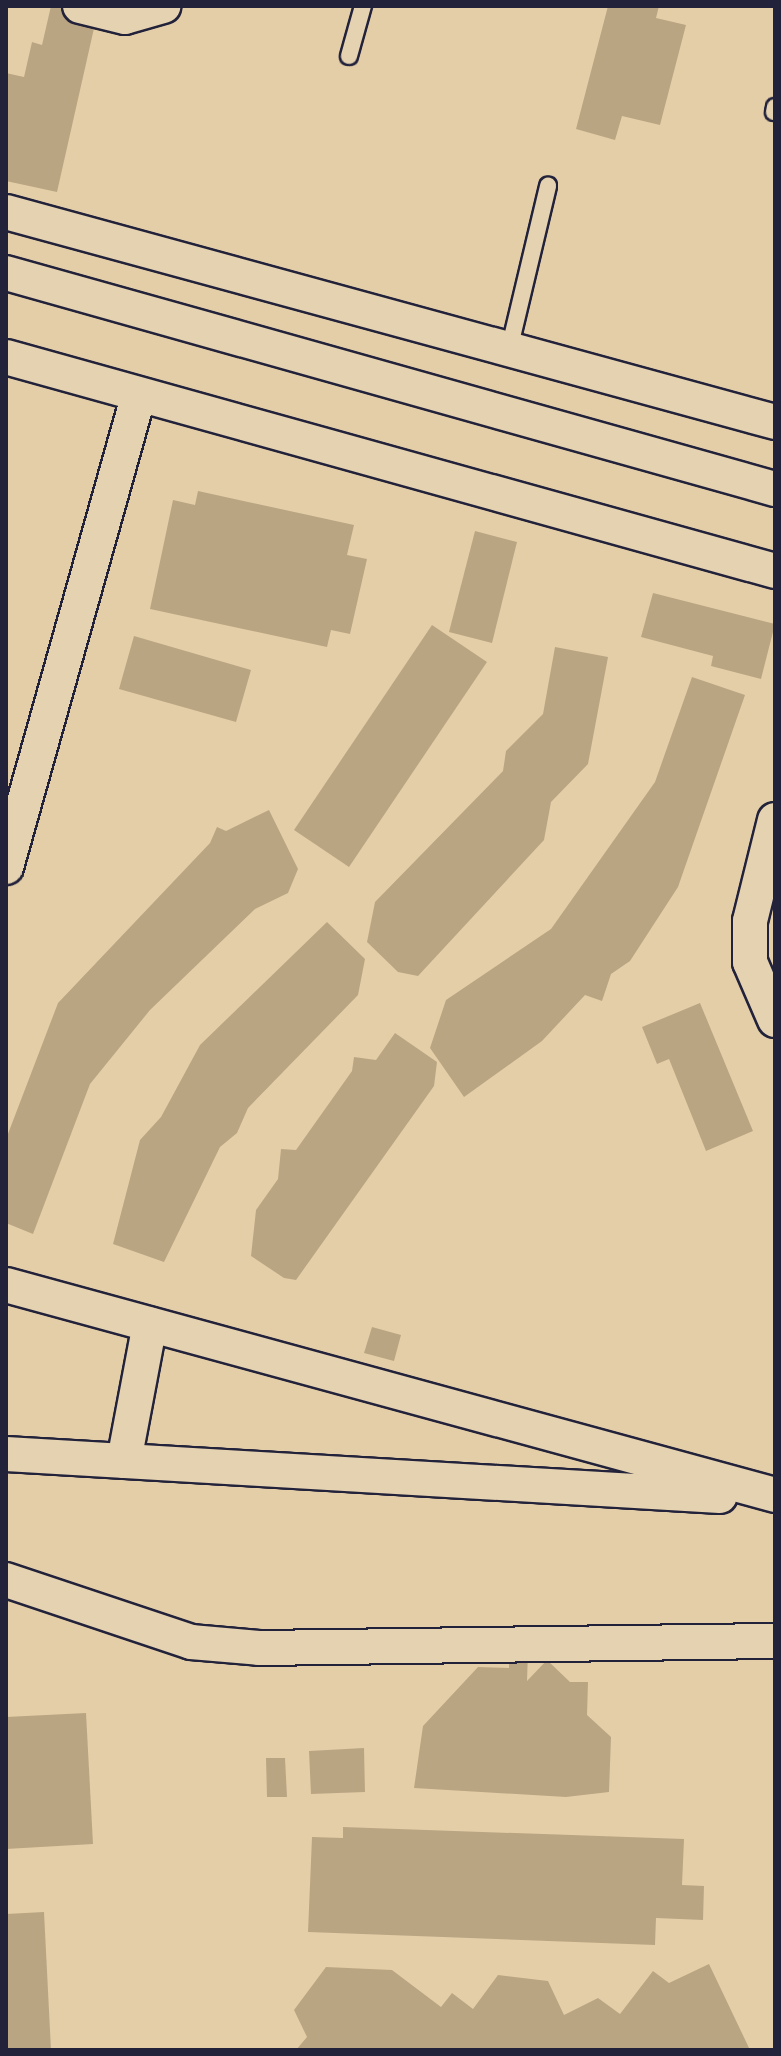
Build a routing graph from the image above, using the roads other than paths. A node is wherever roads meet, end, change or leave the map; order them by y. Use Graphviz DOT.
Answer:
graph roads {
  1 [pos="80,6"];
  2 [pos="163,6"];
  3 [pos="363,6"];
  4 [pos="349,56"];
  5 [pos="548,186"];
  6 [pos="6,212"];
  7 [pos="6,273"];
  8 [pos="509,350"];
  9 [pos="6,357"];
  10 [pos="139,394"];
  11 [pos="775,422"];
  12 [pos="775,489"];
  13 [pos="775,571"];
  14 [pos="775,820"];
  15 [pos="6,867"];
  16 [pos="775,1020"];
  17 [pos="6,1285"];
  18 [pos="150,1324"];
  19 [pos="6,1454"];
  20 [pos="124,1461"];
  21 [pos="775,1497"];
  22 [pos="6,1580"];
  23 [pos="775,1641"];
  1 -- 2 [label="street"];
  3 -- 4 [label="lane"];
  5 -- 8 [label="lane"];
  6 -- 8 [label="street"];
  7 -- 12 [label="street"];
  8 -- 11 [label="street"];
  9 -- 10 [label="street"];
  10 -- 13 [label="street"];
  10 -- 15 [label="street"];
  14 -- 16 [label="street"];
  17 -- 18 [label="street"];
  18 -- 20 [label="street"];
  18 -- 21 [label="street"];
  19 -- 20 [label="street"];
  20 -- 21 [label="street"];
  22 -- 23 [label="street"];
}
